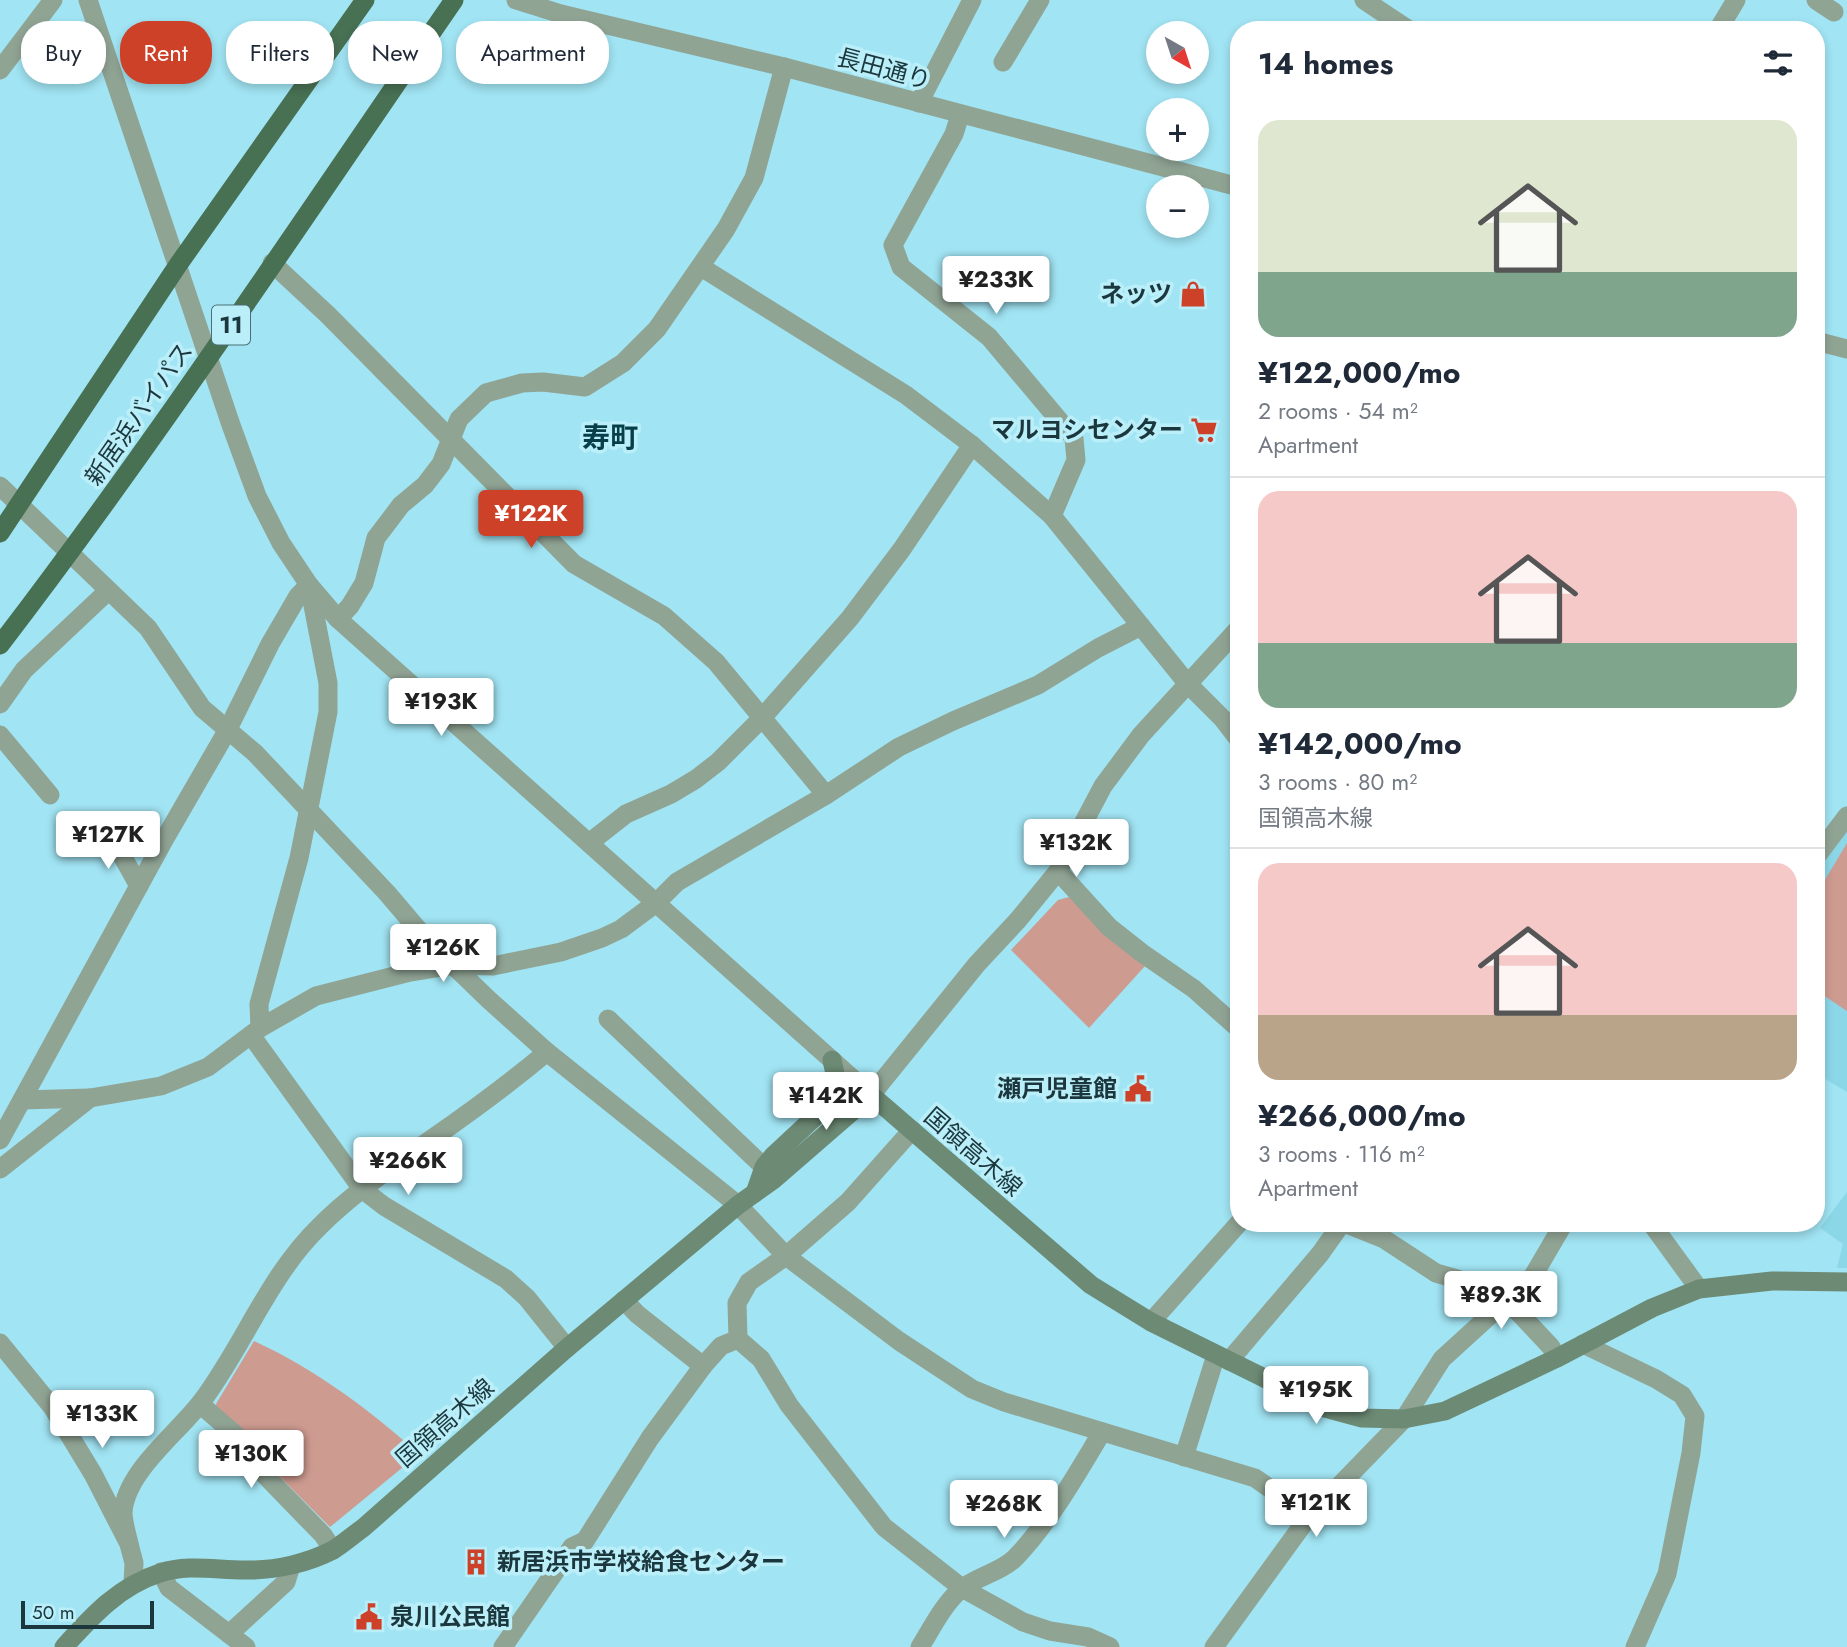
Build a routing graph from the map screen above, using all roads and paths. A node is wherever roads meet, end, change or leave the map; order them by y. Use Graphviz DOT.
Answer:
graph roads {
  1 [pos="53,0"];
  2 [pos="88,0"];
  3 [pos="365,0"];
  4 [pos="454,0"];
  5 [pos="516,0"];
  6 [pos="972,0"];
  7 [pos="1040,0"];
  8 [pos="1364,0"];
  9 [pos="1736,0"];
  10 [pos="1816,0"];
  11 [pos="557,7"];
  12 [pos="1834,12"];
  13 [pos="1396,21"];
  14 [pos="1723,21"];
  15 [pos="1003,62"];
  16 [pos="784,67"];
  17 [pos="0,70"];
  18 [pos="919,103"];
  19 [pos="960,115"];
  20 [pos="1230,185"];
  21 [pos="272,263"];
  22 [pos="178,265"];
  23 [pos="701,267"];
  24 [pos="1825,343"];
  25 [pos="1847,349"];
  26 [pos="209,359"];
  27 [pos="450,438"];
  28 [pos="972,444"];
  29 [pos="0,486"];
  30 [pos="18,505"];
  31 [pos="1052,516"];
  32 [pos="0,533"];
  33 [pos="70,553"];
  34 [pos="309,585"];
  35 [pos="108,591"];
  36 [pos="338,619"];
  37 [pos="1141,626"];
  38 [pos="1230,638"];
  39 [pos="0,645"];
  40 [pos="1187,683"];
  41 [pos="0,704"];
  42 [pos="762,718"];
  43 [pos="1230,728"];
  44 [pos="227,731"];
  45 [pos="0,735"];
  46 [pos="50,795"];
  47 [pos="826,795"];
  48 [pos="308,808"];
  49 [pos="1847,816"];
  50 [pos="111,836"];
  51 [pos="589,843"];
  52 [pos="1825,845"];
  53 [pos="1058,871"];
  54 [pos="139,886"];
  55 [pos="656,903"];
  56 [pos="453,965"];
  57 [pos="608,1019"];
  58 [pos="1230,1021"];
  59 [pos="256,1031"];
  60 [pos="547,1052"];
  61 [pos="832,1060"];
  62 [pos="871,1095"];
  63 [pos="90,1098"];
  64 [pos="22,1100"];
  65 [pos="912,1130"];
  66 [pos="0,1140"];
  67 [pos="764,1167"];
  68 [pos="0,1169"];
  69 [pos="362,1189"];
  70 [pos="755,1193"];
  71 [pos="738,1205"];
  72 [pos="1231,1232"];
  73 [pos="1336,1232"];
  74 [pos="1382,1232"];
  75 [pos="1559,1232"];
  76 [pos="1658,1232"];
  77 [pos="786,1255"];
  78 [pos="1847,1282"];
  79 [pos="1699,1289"];
  80 [pos="1506,1299"];
  81 [pos="624,1300"];
  82 [pos="1151,1322"];
  83 [pos="738,1339"];
  84 [pos="0,1343"];
  85 [pos="1583,1344"];
  86 [pos="567,1348"];
  87 [pos="1223,1358"];
  88 [pos="1558,1358"];
  89 [pos="703,1366"];
  90 [pos="200,1404"];
  91 [pos="1404,1419"];
  92 [pos="1102,1432"];
  93 [pos="1184,1457"];
  94 [pos="1307,1519"];
  95 [pos="129,1544"];
  96 [pos="333,1550"];
  97 [pos="291,1566"];
  98 [pos="161,1572"];
  99 [pos="133,1584"];
  100 [pos="962,1588"];
  101 [pos="229,1634"];
  102 [pos="64,1647"];
  103 [pos="246,1647"];
  104 [pos="503,1647"];
  105 [pos="920,1647"];
  106 [pos="1110,1647"];
  107 [pos="1214,1647"];
  108 [pos="1635,1647"];
  1 -- 17 [label="street"];
  2 -- 22 [label="street"];
  3 -- 22 [label="highway, 新居浜バイパス"];
  4 -- 21 [label="highway, 新居浜バイパス / 11"];
  5 -- 11 [label="street, 長田通り"];
  6 -- 18 [label="street"];
  7 -- 15 [label="street"];
  8 -- 13 [label="street"];
  9 -- 14 [label="street"];
  10 -- 12 [label="street"];
  11 -- 16 [label="street, 長田通り"];
  16 -- 18 [label="street, 長田通り"];
  16 -- 23 [label="street"];
  18 -- 19 [label="street, 長田通り"];
  19 -- 20 [label="street, 長田通り"];
  19 -- 31 [label="street"];
  21 -- 26 [label="highway, 新居浜バイパス / 11"];
  21 -- 27 [label="street"];
  22 -- 26 [label="street"];
  22 -- 30 [label="highway, 新居浜バイパス"];
  23 -- 27 [label="street"];
  23 -- 28 [label="street"];
  24 -- 25 [label="street"];
  26 -- 33 [label="highway, 新居浜バイパス / 11"];
  26 -- 34 [label="street"];
  27 -- 36 [label="street"];
  27 -- 42 [label="street"];
  28 -- 31 [label="street"];
  28 -- 42 [label="street"];
  29 -- 30 [label="street"];
  30 -- 32 [label="highway, 新居浜バイパス"];
  30 -- 33 [label="street"];
  31 -- 37 [label="street"];
  33 -- 35 [label="street"];
  33 -- 39 [label="highway, 新居浜バイパス / 11"];
  34 -- 36 [label="street"];
  34 -- 44 [label="street"];
  34 -- 48 [label="street"];
  35 -- 41 [label="street"];
  35 -- 44 [label="street"];
  36 -- 51 [label="street"];
  37 -- 40 [label="street"];
  37 -- 47 [label="street"];
  38 -- 40 [label="street"];
  40 -- 43 [label="street"];
  40 -- 53 [label="street"];
  42 -- 47 [label="street"];
  42 -- 51 [label="street"];
  44 -- 48 [label="street"];
  44 -- 54 [label="street"];
  45 -- 46 [label="street"];
  47 -- 55 [label="street"];
  48 -- 56 [label="street"];
  48 -- 59 [label="street"];
  49 -- 52 [label="street"];
  50 -- 54 [label="street"];
  51 -- 55 [label="street"];
  53 -- 58 [label="street"];
  53 -- 62 [label="street"];
  54 -- 64 [label="street"];
  55 -- 56 [label="street"];
  55 -- 61 [label="street"];
  56 -- 59 [label="street"];
  56 -- 60 [label="street"];
  57 -- 67 [label="street"];
  59 -- 63 [label="street"];
  59 -- 69 [label="street"];
  60 -- 69 [label="street"];
  60 -- 71 [label="street"];
  61 -- 62 [label="street"];
  61 -- 67 [label="main road"];
  62 -- 65 [label="main road, 国領高木線"];
  62 -- 70 [label="main road, 国領高木線"];
  63 -- 64 [label="street"];
  63 -- 68 [label="street"];
  64 -- 66 [label="street"];
  65 -- 77 [label="street"];
  65 -- 82 [label="main road, 国領高木線"];
  67 -- 70 [label="main road"];
  69 -- 86 [label="street"];
  69 -- 90 [label="street"];
  70 -- 71 [label="main road, 国領高木線"];
  71 -- 77 [label="street"];
  71 -- 81 [label="main road, 国領高木線"];
  72 -- 82 [label="street"];
  73 -- 87 [label="street"];
  74 -- 80 [label="street"];
  75 -- 80 [label="street"];
  76 -- 79 [label="street"];
  77 -- 83 [label="street"];
  77 -- 92 [label="street"];
  78 -- 79 [label="main road, 国領高木線"];
  79 -- 85 [label="main road, 国領高木線"];
  80 -- 88 [label="street"];
  80 -- 91 [label="street"];
  81 -- 86 [label="main road, 国領高木線"];
  81 -- 89 [label="street"];
  82 -- 87 [label="main road, 国領高木線"];
  83 -- 89 [label="street"];
  83 -- 100 [label="street"];
  84 -- 95 [label="street"];
  85 -- 88 [label="main road, 国領高木線"];
  85 -- 108 [label="street"];
  86 -- 96 [label="main road, 国領高木線"];
  87 -- 91 [label="main road, 国領高木線"];
  87 -- 93 [label="street"];
  88 -- 91 [label="main road, 国領高木線"];
  89 -- 104 [label="street"];
  90 -- 95 [label="street"];
  90 -- 96 [label="street"];
  91 -- 94 [label="street"];
  92 -- 93 [label="street"];
  92 -- 100 [label="street"];
  93 -- 94 [label="street"];
  94 -- 107 [label="street"];
  95 -- 99 [label="street"];
  96 -- 97 [label="main road, 国領高木線"];
  97 -- 98 [label="main road, 国領高木線"];
  97 -- 101 [label="street"];
  98 -- 99 [label="main road, 国領高木線"];
  98 -- 101 [label="street"];
  99 -- 102 [label="main road, 国領高木線"];
  100 -- 105 [label="street"];
  100 -- 106 [label="street"];
  101 -- 103 [label="street"];
}
